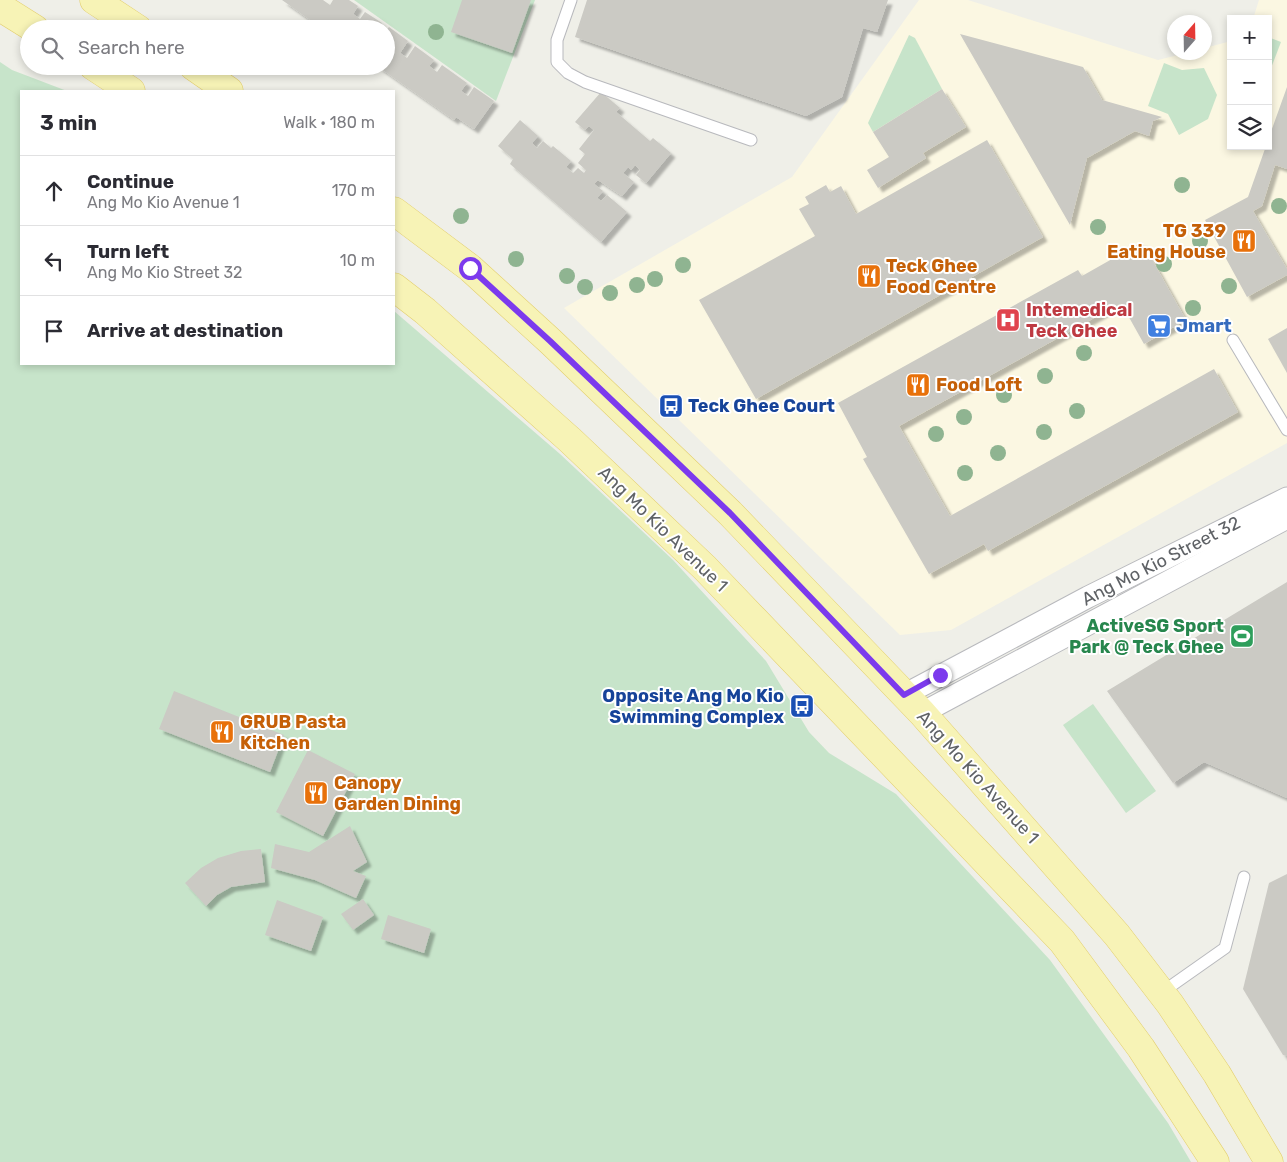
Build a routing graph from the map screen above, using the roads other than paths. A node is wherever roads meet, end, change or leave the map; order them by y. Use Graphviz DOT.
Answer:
graph roads {
  1 [pos="571,0"];
  2 [pos="96,1"];
  3 [pos="0,7"];
  4 [pos="21,20"];
  5 [pos="124,20"];
  6 [pos="107,75"];
  7 [pos="206,75"];
  8 [pos="130,90"];
  9 [pos="228,90"];
  10 [pos="751,140"];
  11 [pos="395,212"];
  12 [pos="395,288"];
  13 [pos="1233,340"];
  14 [pos="1287,430"];
  15 [pos="1287,498"];
  16 [pos="1287,518"];
  17 [pos="913,704"];
  18 [pos="1244,877"];
  19 [pos="1161,993"];
  20 [pos="1215,1162"];
  21 [pos="1270,1162"];
  1 -- 10 [label="lane"];
  2 -- 5 [label="main road"];
  3 -- 4 [label="main road"];
  6 -- 8 [label="main road"];
  7 -- 9 [label="main road"];
  11 -- 17 [label="main road, Ang Mo Kio Avenue 1"];
  12 -- 20 [label="main road, Ang Mo Kio Avenue 1"];
  13 -- 14 [label="lane"];
  15 -- 17 [label="street, Ang Mo Kio Street 32"];
  16 -- 17 [label="street, Ang Mo Kio Street 32"];
  17 -- 19 [label="main road, Ang Mo Kio Avenue 1"];
  18 -- 19 [label="lane"];
  19 -- 21 [label="main road, Ang Mo Kio Avenue 1"];
}
